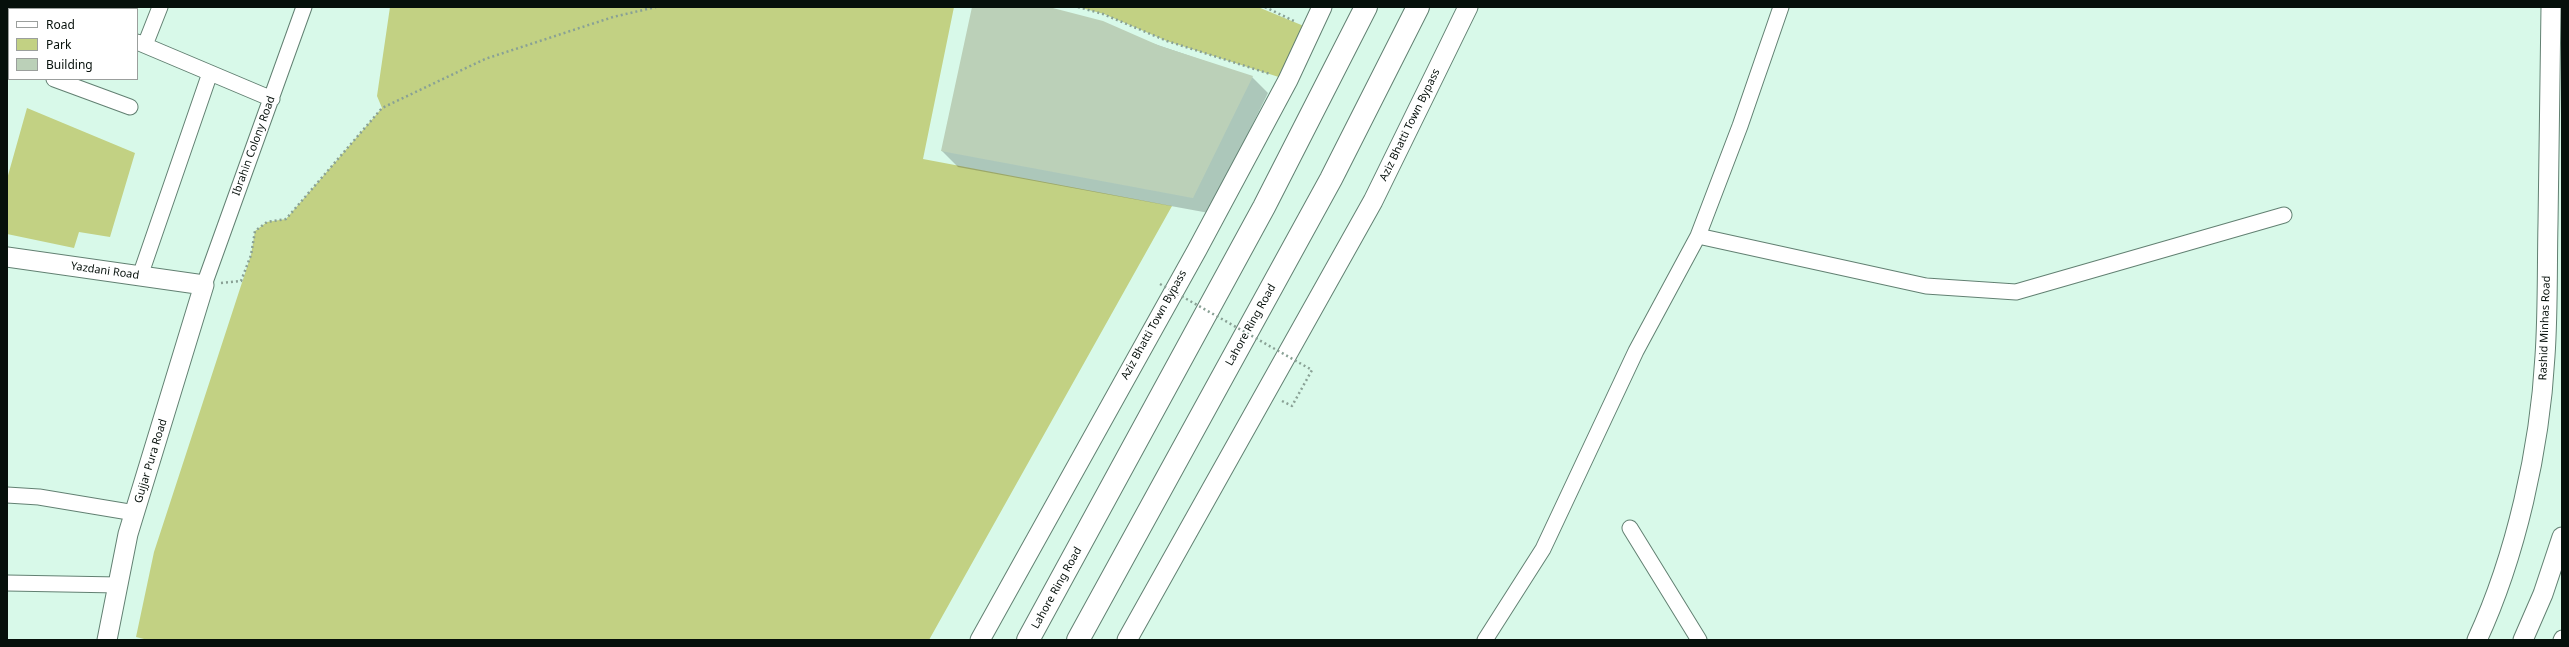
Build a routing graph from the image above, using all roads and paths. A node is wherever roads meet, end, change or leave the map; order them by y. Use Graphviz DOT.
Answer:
graph roads {
  1 [pos="160,7"];
  2 [pos="304,7"];
  3 [pos="656,7"];
  4 [pos="1078,7"];
  5 [pos="1265,7"];
  6 [pos="1322,7"];
  7 [pos="1366,7"];
  8 [pos="1418,7"];
  9 [pos="1468,7"];
  10 [pos="1781,7"];
  11 [pos="2551,7"];
  12 [pos="1311,29"];
  13 [pos="141,44"];
  14 [pos="210,73"];
  15 [pos="57,80"];
  16 [pos="1288,80"];
  17 [pos="272,99"];
  18 [pos="130,107"];
  19 [pos="2284,215"];
  20 [pos="1698,236"];
  21 [pos="7,257"];
  22 [pos="140,276"];
  23 [pos="204,284"];
  24 [pos="1160,284"];
  25 [pos="1292,406"];
  26 [pos="7,495"];
  27 [pos="135,513"];
  28 [pos="1630,528"];
  29 [pos="2562,537"];
  30 [pos="7,583"];
  31 [pos="119,585"];
  32 [pos="107,640"];
  33 [pos="980,640"];
  34 [pos="1028,640"];
  35 [pos="1078,640"];
  36 [pos="1127,640"];
  37 [pos="1485,640"];
  38 [pos="1699,640"];
  39 [pos="2476,640"];
  40 [pos="2523,640"];
  1 -- 13 [label="street"];
  2 -- 17 [label="street, Ibrahin Colony Road"];
  3 -- 23 [label="path"];
  4 -- 16 [label="path"];
  5 -- 12 [label="path"];
  6 -- 12 [label="street, Aziz Bhatti Town Bypass"];
  7 -- 34 [label="highway, Lahore Ring Road"];
  8 -- 35 [label="highway, Lahore Ring Road"];
  9 -- 36 [label="street, Aziz Bhatti Town Bypass"];
  10 -- 20 [label="street"];
  11 -- 39 [label="street, Rashid Minhas Road"];
  12 -- 16 [label="street, Aziz Bhatti Town Bypass"];
  13 -- 14 [label="street"];
  14 -- 17 [label="street"];
  14 -- 22 [label="street"];
  15 -- 18 [label="street"];
  16 -- 33 [label="street, Aziz Bhatti Town Bypass"];
  17 -- 23 [label="street, Ibrahin Colony Road"];
  19 -- 20 [label="street"];
  20 -- 37 [label="street"];
  21 -- 22 [label="street, Yazdani Road"];
  22 -- 23 [label="street, Yazdani Road"];
  23 -- 27 [label="street, Gujjar Pura Road"];
  24 -- 25 [label="path, bridge"];
  26 -- 27 [label="street"];
  27 -- 31 [label="street, Gujjar Pura Road"];
  28 -- 38 [label="street"];
  29 -- 40 [label="street"];
  30 -- 31 [label="street"];
  31 -- 32 [label="street, Gujjar Pura Road"];
}
